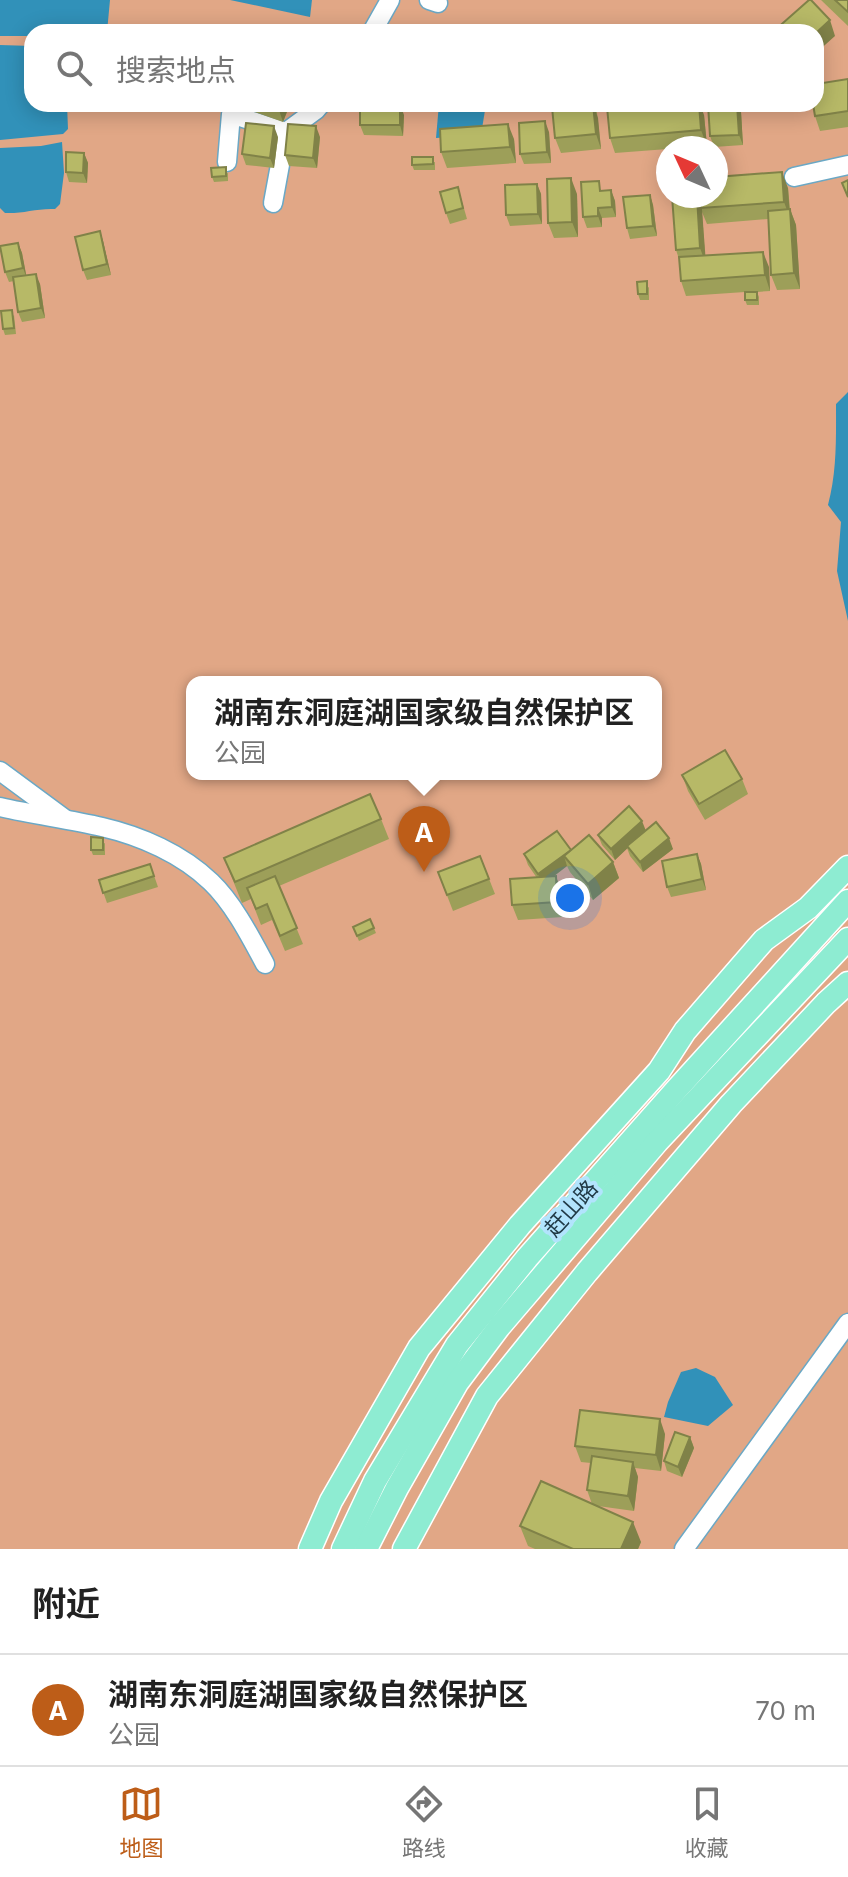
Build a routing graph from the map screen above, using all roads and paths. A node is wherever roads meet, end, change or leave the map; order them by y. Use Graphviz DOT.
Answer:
graph roads {
  1 [pos="390,0"];
  2 [pos="376,24"];
  3 [pos="313,112"];
  4 [pos="286,132"];
  5 [pos="227,162"];
  6 [pos="839,167"];
  7 [pos="794,177"];
  8 [pos="273,203"];
  9 [pos="0,771"];
  10 [pos="2,809"];
  11 [pos="67,820"];
  12 [pos="848,867"];
  13 [pos="848,901"];
  14 [pos="848,939"];
  15 [pos="265,964"];
  16 [pos="848,983"];
  17 [pos="848,1323"];
  18 [pos="310,1549"];
  19 [pos="343,1549"];
  20 [pos="366,1549"];
  21 [pos="404,1549"];
  22 [pos="684,1549"];
  1 -- 2 [label="street"];
  3 -- 4 [label="street"];
  4 -- 5 [label="street"];
  4 -- 8 [label="street"];
  6 -- 7 [label="street"];
  9 -- 11 [label="street"];
  10 -- 11 [label="street"];
  11 -- 15 [label="street"];
  12 -- 18 [label="main road"];
  13 -- 19 [label="main road, 赶山路"];
  14 -- 20 [label="main road, 赶山路"];
  16 -- 21 [label="main road"];
  17 -- 22 [label="street"];
}
